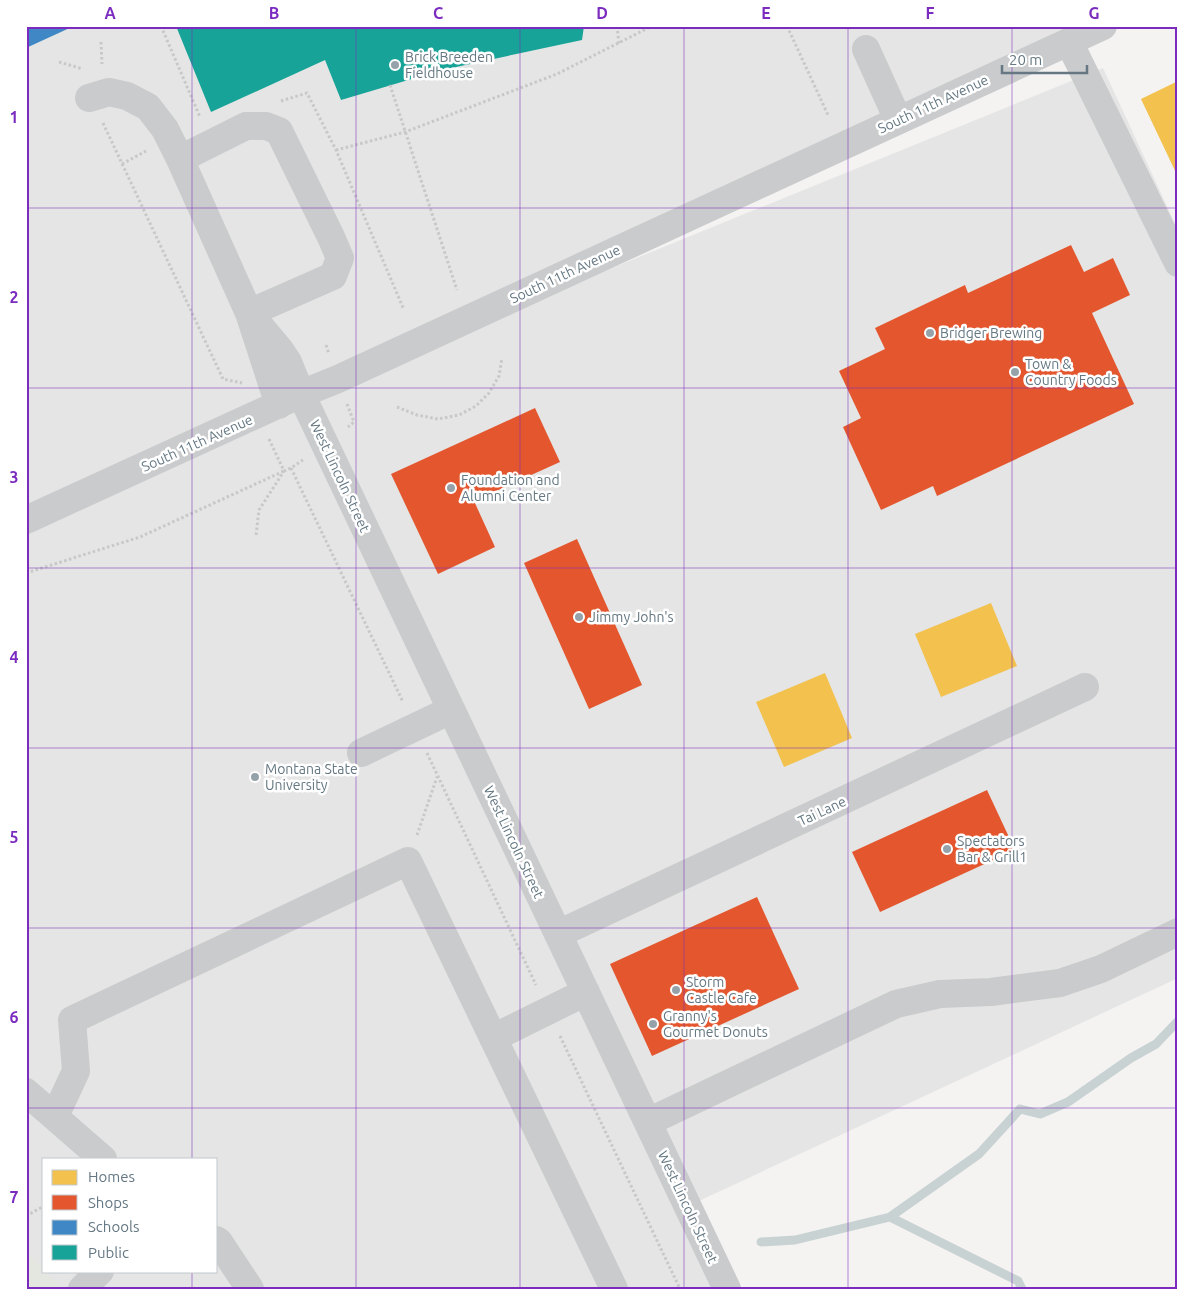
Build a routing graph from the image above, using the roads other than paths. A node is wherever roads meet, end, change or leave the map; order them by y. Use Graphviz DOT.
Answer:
graph roads {
  1 [pos="1103,26"];
  2 [pos="1069,42"];
  3 [pos="866,49"];
  4 [pos="98,89"];
  5 [pos="898,120"];
  6 [pos="180,159"];
  7 [pos="1178,264"];
  8 [pos="249,313"];
  9 [pos="290,400"];
  10 [pos="26,520"];
  11 [pos="1085,687"];
  12 [pos="451,710"];
  13 [pos="361,753"];
  14 [pos="1178,932"];
  15 [pos="558,934"];
  16 [pos="586,992"];
  17 [pos="493,1038"];
  18 [pos="26,1092"];
  19 [pos="55,1116"];
  20 [pos="648,1122"];
  21 [pos="102,1158"];
  22 [pos="218,1241"];
  23 [pos="99,1272"];
  24 [pos="82,1289"];
  25 [pos="250,1289"];
  26 [pos="614,1289"];
  27 [pos="727,1289"];
  1 -- 2 [label="street, South 11th Avenue"];
  2 -- 5 [label="street, South 11th Avenue"];
  2 -- 7 [label="street"];
  3 -- 5 [label="street"];
  4 -- 6 [label="street, West Lincoln Street"];
  5 -- 9 [label="street, South 11th Avenue"];
  6 -- 8 [label="street, West Lincoln Street"];
  6 -- 8 [label="street"];
  8 -- 9 [label="street, West Lincoln Street"];
  9 -- 10 [label="street, South 11th Avenue"];
  9 -- 12 [label="street, West Lincoln Street"];
  11 -- 15 [label="street, Tai Lane"];
  12 -- 13 [label="street"];
  12 -- 15 [label="street, West Lincoln Street"];
  14 -- 20 [label="street"];
  15 -- 16 [label="street, West Lincoln Street"];
  16 -- 17 [label="street"];
  16 -- 20 [label="street, West Lincoln Street"];
  17 -- 19 [label="street"];
  17 -- 26 [label="street"];
  18 -- 19 [label="street"];
  19 -- 21 [label="street"];
  20 -- 27 [label="street, West Lincoln Street"];
  22 -- 25 [label="street"];
  23 -- 24 [label="street"];
}
